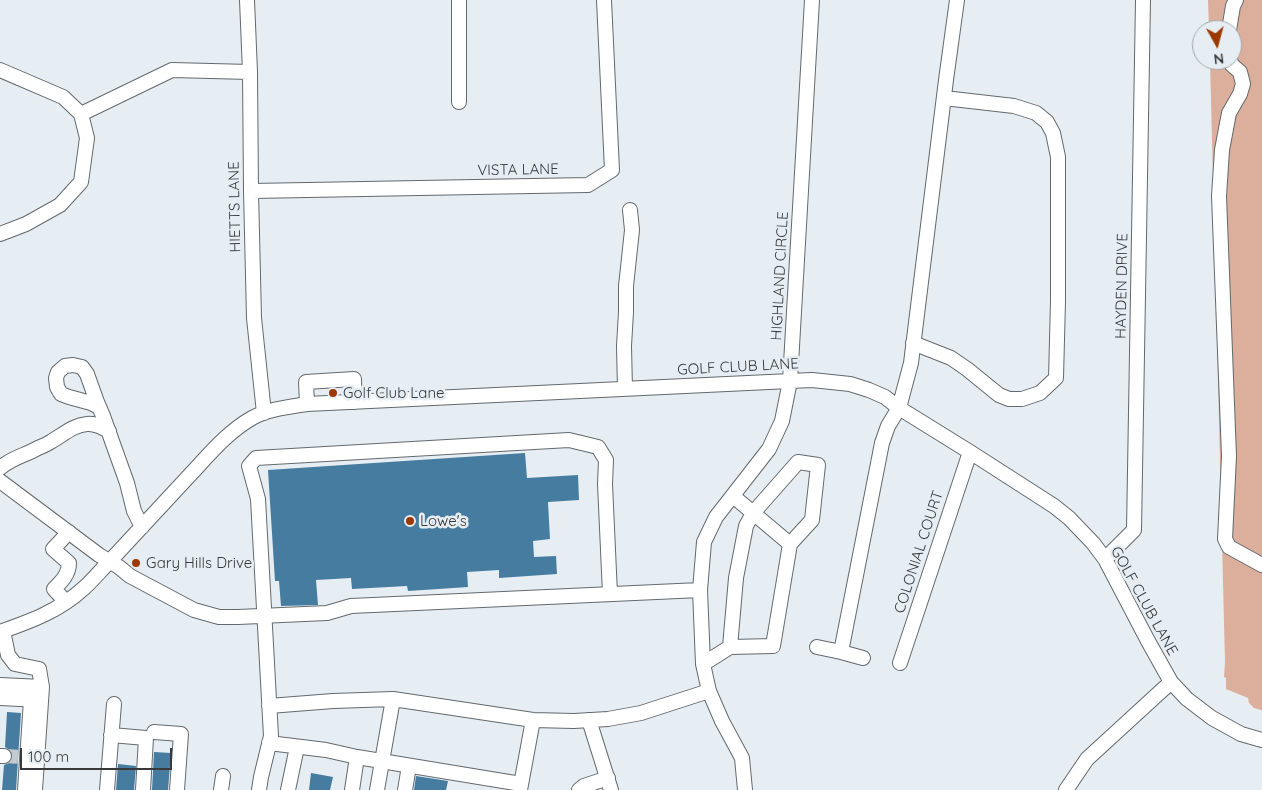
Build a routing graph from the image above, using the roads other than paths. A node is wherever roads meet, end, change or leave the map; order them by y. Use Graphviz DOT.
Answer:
graph roads {
  1 [pos="247,0"];
  2 [pos="459,0"];
  3 [pos="604,0"];
  4 [pos="812,0"];
  5 [pos="957,0"];
  6 [pos="1143,0"];
  7 [pos="1236,0"];
  8 [pos="1231,20"];
  9 [pos="0,70"];
  10 [pos="1238,70"];
  11 [pos="250,72"];
  12 [pos="944,98"];
  13 [pos="459,102"];
  14 [pos="81,114"];
  15 [pos="251,191"];
  16 [pos="630,210"];
  17 [pos="0,234"];
  18 [pos="913,343"];
  19 [pos="790,381"];
  20 [pos="625,389"];
  21 [pos="355,402"];
  22 [pos="307,404"];
  23 [pos="99,407"];
  24 [pos="899,408"];
  25 [pos="264,413"];
  26 [pos="109,431"];
  27 [pos="970,452"];
  28 [pos="0,468"];
  29 [pos="0,481"];
  30 [pos="733,496"];
  31 [pos="753,513"];
  32 [pos="142,527"];
  33 [pos="69,532"];
  34 [pos="790,544"];
  35 [pos="1105,559"];
  36 [pos="109,561"];
  37 [pos="1262,565"];
  38 [pos="700,590"];
  39 [pos="610,594"];
  40 [pos="66,602"];
  41 [pos="264,616"];
  42 [pos="2,631"];
  43 [pos="730,647"];
  44 [pos="818,648"];
  45 [pos="840,652"];
  46 [pos="863,658"];
  47 [pos="900,663"];
  48 [pos="703,664"];
  49 [pos="1171,682"];
  50 [pos="0,685"];
  51 [pos="709,690"];
  52 [pos="38,696"];
  53 [pos="0,698"];
  54 [pos="393,699"];
  55 [pos="114,704"];
  56 [pos="269,706"];
  57 [pos="533,720"];
  58 [pos="589,720"];
  59 [pos="111,735"];
  60 [pos="150,735"];
  61 [pos="1262,740"];
  62 [pos="269,743"];
  63 [pos="297,747"];
  64 [pos="357,757"];
  65 [pos="382,761"];
  66 [pos="409,766"];
  67 [pos="502,785"];
  68 [pos="521,787"];
  69 [pos="610,787"];
  70 [pos="25,790"];
  71 [pos="35,790"];
  72 [pos="107,790"];
  73 [pos="143,790"];
  74 [pos="177,790"];
  75 [pos="259,790"];
  76 [pos="288,790"];
  77 [pos="352,790"];
  78 [pos="377,790"];
  79 [pos="405,790"];
  80 [pos="579,790"];
  81 [pos="745,790"];
  82 [pos="1066,790"];
  1 -- 11 [label="street, HIETTS LANE"];
  2 -- 13 [label="street"];
  3 -- 15 [label="street, VISTA LANE"];
  4 -- 19 [label="street, HIGHLAND CIRCLE"];
  5 -- 12 [label="street"];
  6 -- 35 [label="street, HAYDEN DRIVE"];
  7 -- 8 [label="street"];
  9 -- 14 [label="street"];
  10 -- 37 [label="street"];
  11 -- 14 [label="street"];
  11 -- 15 [label="street, HIETTS LANE"];
  12 -- 18 [label="street"];
  12 -- 18 [label="street"];
  14 -- 17 [label="street"];
  15 -- 25 [label="street, HIETTS LANE"];
  16 -- 20 [label="street"];
  18 -- 24 [label="street"];
  19 -- 20 [label="street, GOLF CLUB LANE"];
  19 -- 24 [label="street, GOLF CLUB LANE"];
  19 -- 30 [label="street, HIGHLAND CIRCLE"];
  20 -- 21 [label="street, GOLF CLUB LANE"];
  21 -- 22 [label="street, GOLF CLUB LANE"];
  21 -- 22 [label="street"];
  22 -- 25 [label="street, GOLF CLUB LANE"];
  23 -- 26 [label="street"];
  24 -- 27 [label="street, GOLF CLUB LANE"];
  24 -- 45 [label="street"];
  25 -- 32 [label="street, GOLF CLUB LANE"];
  26 -- 28 [label="street"];
  26 -- 32 [label="street"];
  27 -- 35 [label="street, GOLF CLUB LANE"];
  27 -- 47 [label="street, COLONIAL COURT"];
  29 -- 33 [label="street"];
  30 -- 31 [label="street"];
  30 -- 38 [label="street, HIGHLAND CIRCLE"];
  31 -- 34 [label="street"];
  31 -- 34 [label="street"];
  31 -- 43 [label="street"];
  32 -- 36 [label="street, GOLF CLUB LANE"];
  33 -- 36 [label="street"];
  33 -- 40 [label="street"];
  34 -- 43 [label="street"];
  35 -- 49 [label="street, GOLF CLUB LANE"];
  36 -- 40 [label="street, GOLF CLUB LANE"];
  36 -- 41 [label="street"];
  38 -- 39 [label="street"];
  38 -- 48 [label="street, HIGHLAND CIRCLE"];
  39 -- 41 [label="street"];
  39 -- 41 [label="street"];
  40 -- 42 [label="street, GOLF CLUB LANE"];
  41 -- 56 [label="street"];
  42 -- 52 [label="street"];
  43 -- 48 [label="street"];
  44 -- 45 [label="street"];
  45 -- 46 [label="street"];
  48 -- 51 [label="street, HIGHLAND CIRCLE"];
  49 -- 61 [label="street, GOLF CLUB LANE"];
  49 -- 82 [label="street"];
  50 -- 52 [label="street"];
  51 -- 58 [label="street"];
  51 -- 81 [label="street, HIGHLAND CIRCLE"];
  52 -- 53 [label="street"];
  52 -- 70 [label="street"];
  52 -- 71 [label="street"];
  54 -- 56 [label="street"];
  54 -- 57 [label="street"];
  54 -- 65 [label="street"];
  55 -- 59 [label="street"];
  56 -- 62 [label="street"];
  57 -- 58 [label="street"];
  57 -- 68 [label="street"];
  58 -- 69 [label="street"];
  59 -- 60 [label="street"];
  59 -- 72 [label="street"];
  60 -- 73 [label="street"];
  60 -- 74 [label="street"];
  62 -- 63 [label="street"];
  62 -- 75 [label="street"];
  63 -- 64 [label="street"];
  63 -- 76 [label="street"];
  64 -- 65 [label="street"];
  64 -- 77 [label="street"];
  65 -- 66 [label="street"];
  65 -- 78 [label="street"];
  66 -- 67 [label="street"];
  66 -- 79 [label="street"];
  67 -- 68 [label="street"];
  69 -- 80 [label="street"];
}
